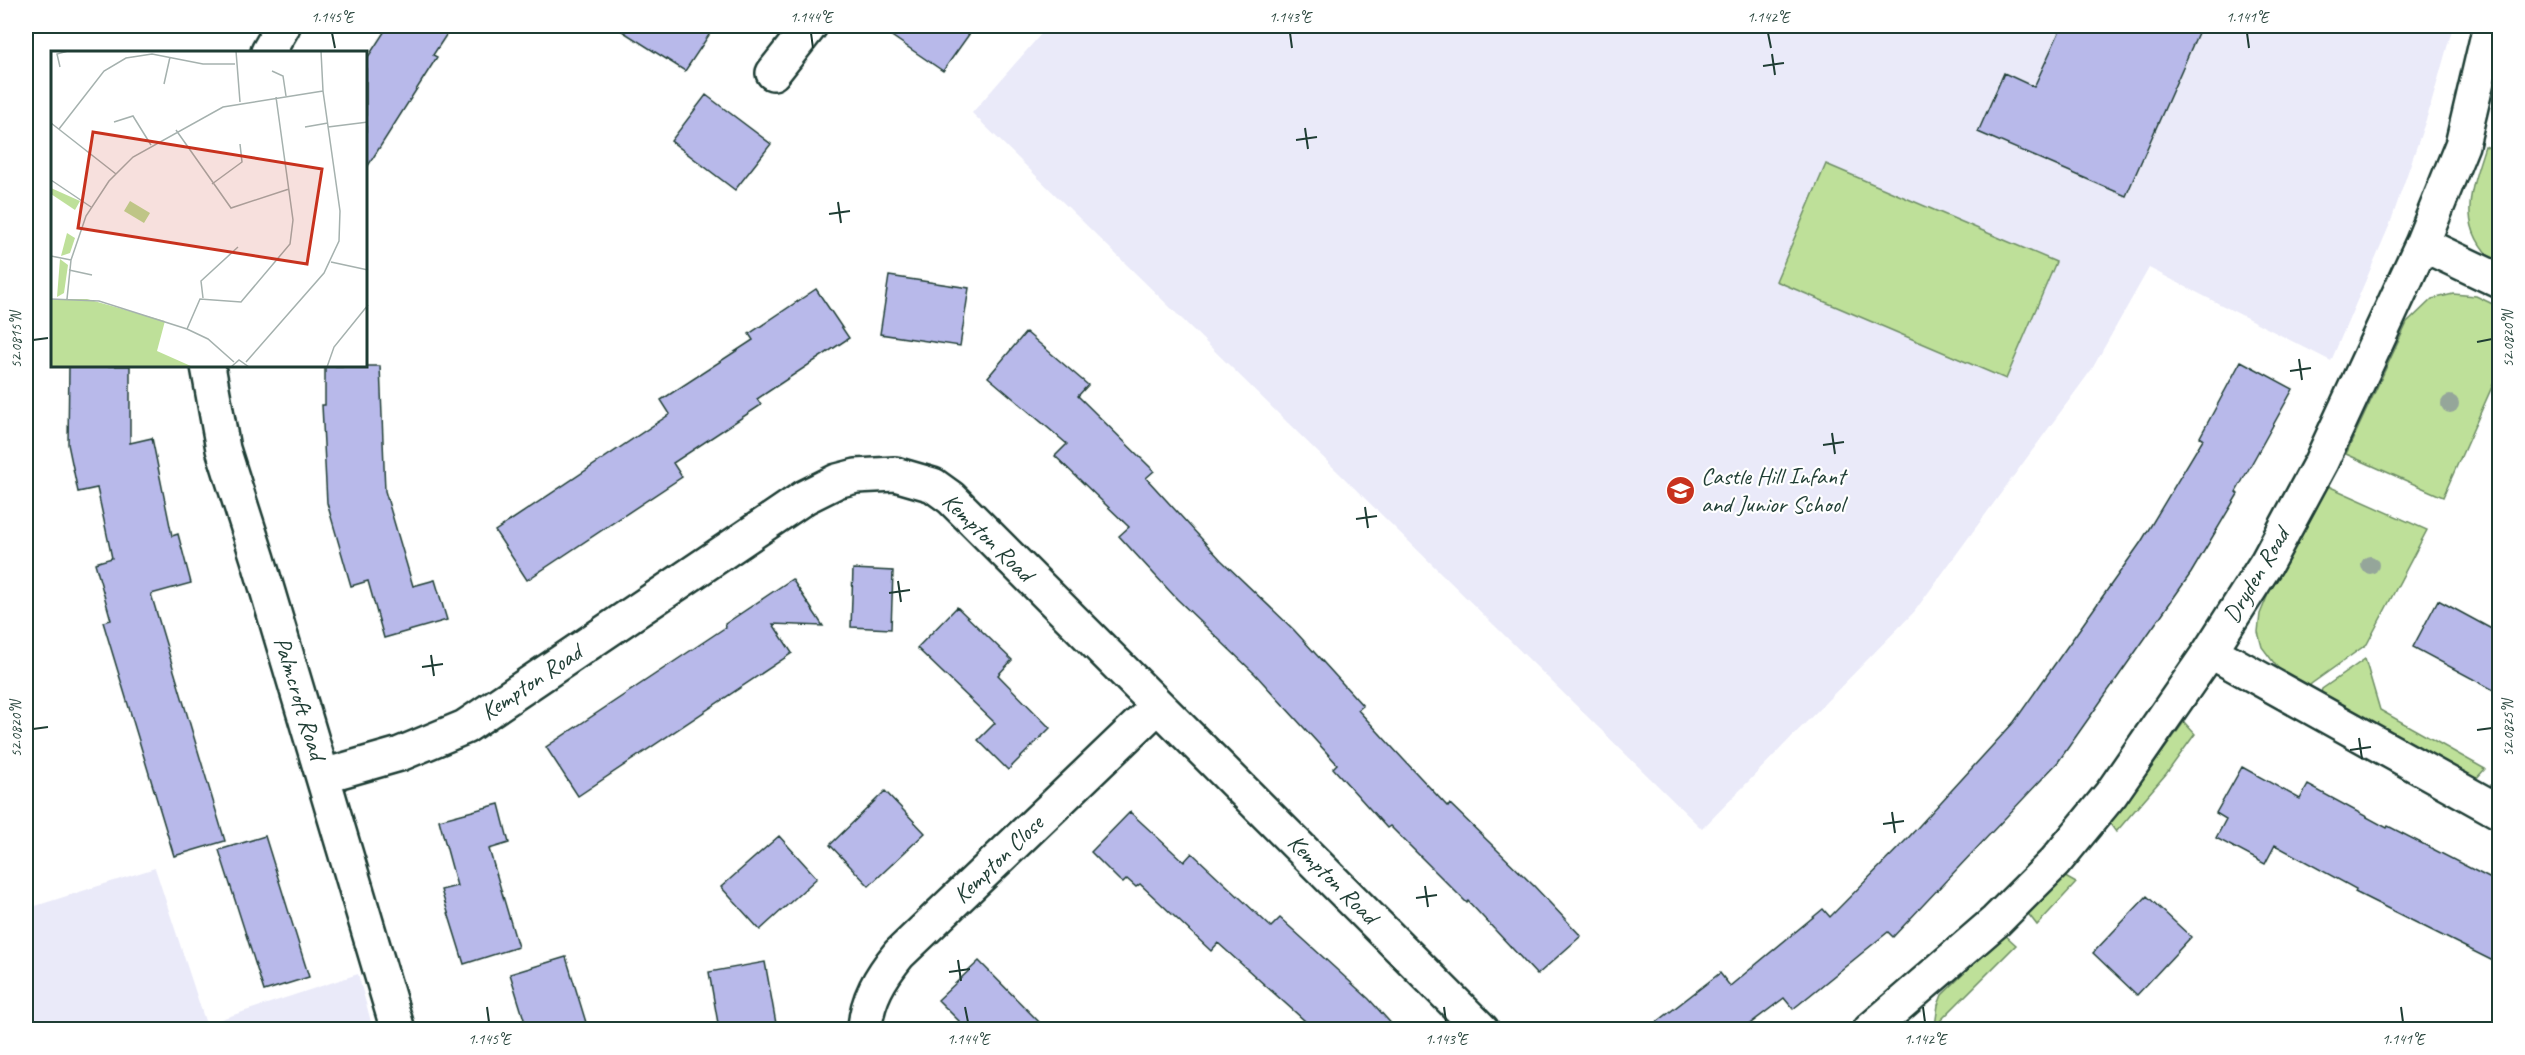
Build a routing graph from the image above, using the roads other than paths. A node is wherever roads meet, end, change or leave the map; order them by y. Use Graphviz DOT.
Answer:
graph roads {
  1 [pos="283,26"];
  2 [pos="810,26"];
  3 [pos="2490,26"];
  4 [pos="269,51"];
  5 [pos="773,73"];
  6 [pos="2422,244"];
  7 [pos="2499,281"];
  8 [pos="208,368"];
  9 [pos="2210,651"];
  10 [pos="1158,706"];
  11 [pos="323,776"];
  12 [pos="2499,812"];
  13 [pos="1883,1025"];
  14 [pos="398,1029"];
  15 [pos="865,1029"];
  16 [pos="1482,1029"];
  1 -- 4 [label="street"];
  2 -- 5 [label="street"];
  3 -- 6 [label="street, Dryden Road"];
  6 -- 7 [label="street"];
  6 -- 9 [label="street, Dryden Road"];
  8 -- 11 [label="street, Palmcroft Road"];
  9 -- 12 [label="street"];
  9 -- 13 [label="street, Dryden Road"];
  10 -- 11 [label="street, Kempton Road"];
  10 -- 15 [label="street, Kempton Close"];
  10 -- 16 [label="street, Kempton Road"];
  11 -- 14 [label="street, Palmcroft Road"];
}
